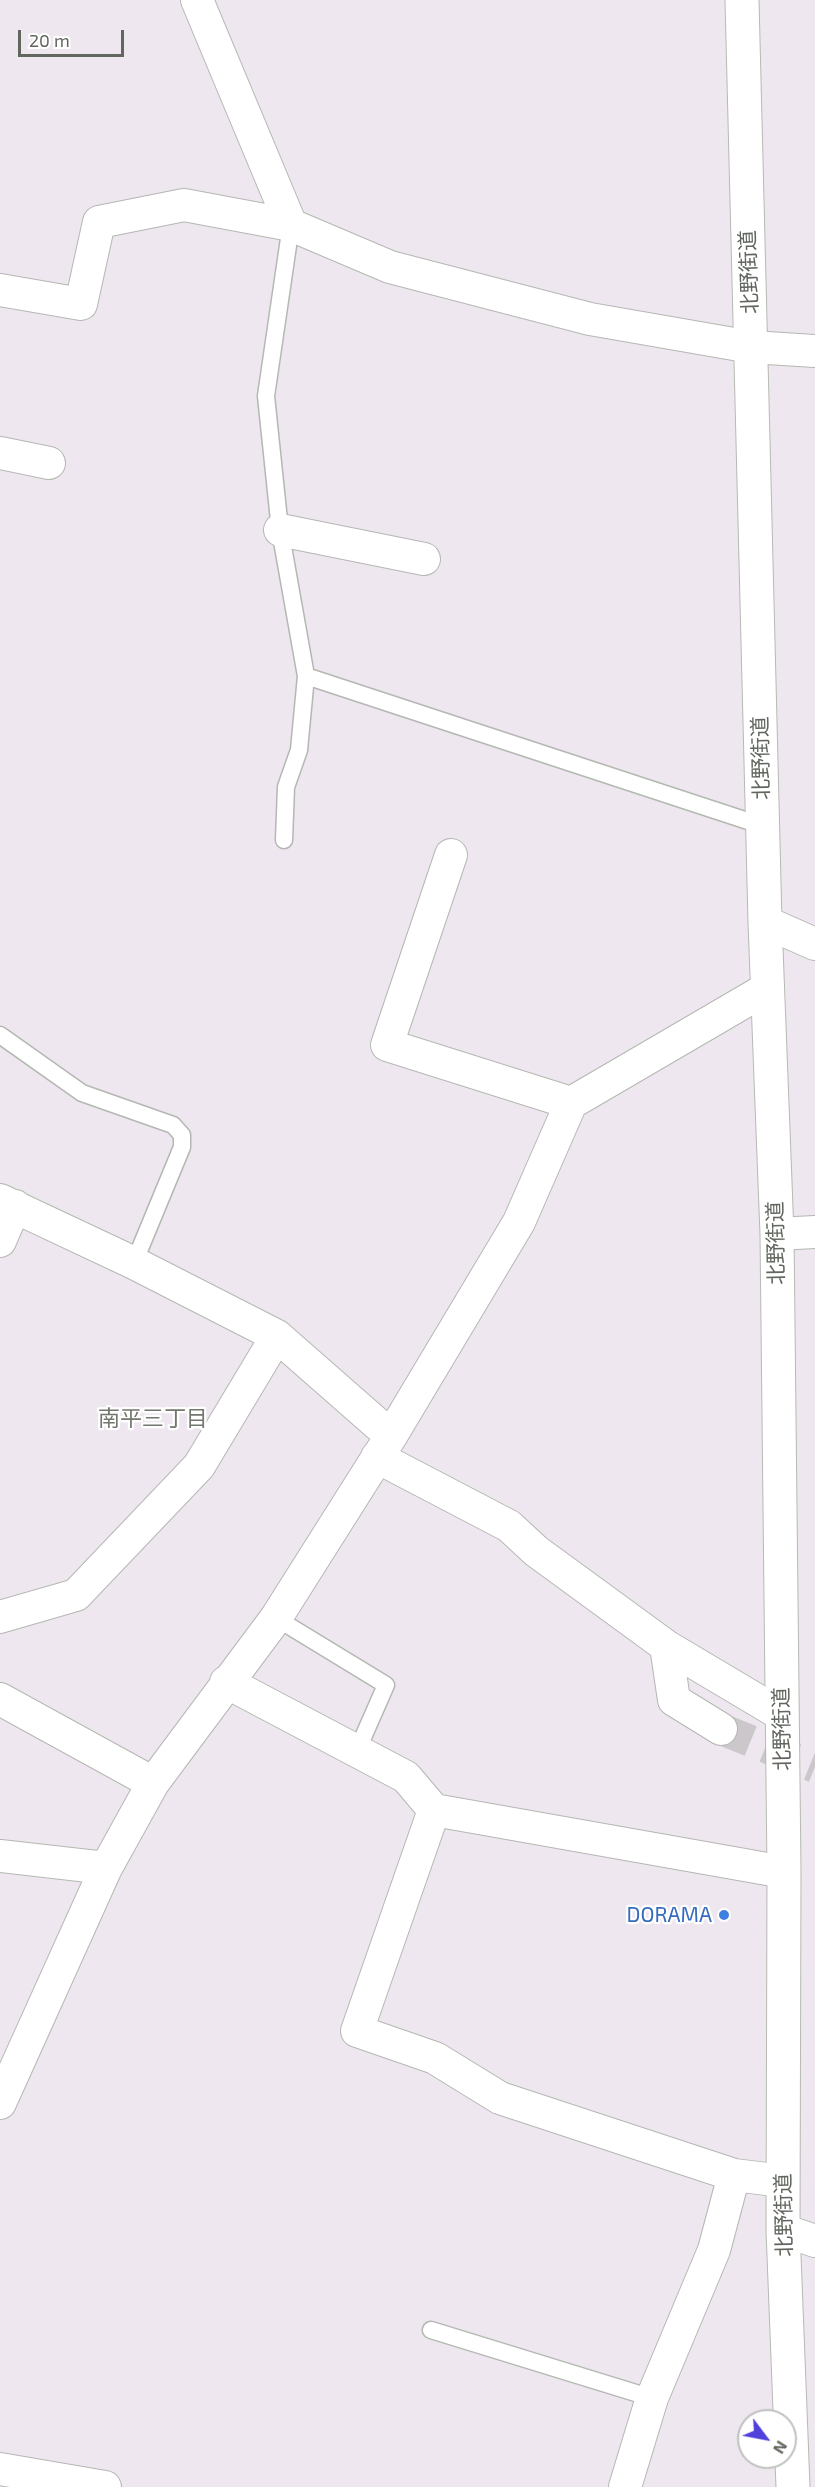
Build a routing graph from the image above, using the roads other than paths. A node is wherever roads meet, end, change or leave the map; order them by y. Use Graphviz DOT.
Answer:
graph roads {
  1 [pos="197,0"];
  2 [pos="742,0"];
  3 [pos="291,225"];
  4 [pos="0,290"];
  5 [pos="751,347"];
  6 [pos="815,351"];
  7 [pos="0,453"];
  8 [pos="49,463"];
  9 [pos="280,530"];
  10 [pos="424,559"];
  11 [pos="306,676"];
  12 [pos="763,826"];
  13 [pos="284,840"];
  14 [pos="451,855"];
  15 [pos="765,922"];
  16 [pos="815,944"];
  17 [pos="768,988"];
  18 [pos="0,1035"];
  19 [pos="571,1103"];
  20 [pos="8,1203"];
  21 [pos="815,1232"];
  22 [pos="777,1234"];
  23 [pos="0,1241"];
  24 [pos="134,1263"];
  25 [pos="277,1336"];
  26 [pos="384,1446"];
  27 [pos="276,1618"];
  28 [pos="0,1619"];
  29 [pos="666,1646"];
  30 [pos="226,1682"];
  31 [pos="0,1699"];
  32 [pos="782,1715"];
  33 [pos="721,1729"];
  34 [pos="357,1751"];
  35 [pos="153,1783"];
  36 [pos="434,1810"];
  37 [pos="0,1856"];
  38 [pos="106,1868"];
  39 [pos="784,1872"];
  40 [pos="0,2103"];
  41 [pos="734,2175"];
  42 [pos="783,2181"];
  43 [pos="783,2230"];
  44 [pos="815,2241"];
  45 [pos="431,2330"];
  46 [pos="652,2398"];
  47 [pos="0,2469"];
  48 [pos="105,2487"];
  49 [pos="625,2487"];
  50 [pos="793,2487"];
  1 -- 3 [label="street"];
  2 -- 5 [label="main road, 北野街道"];
  3 -- 4 [label="street"];
  3 -- 5 [label="street"];
  3 -- 9 [label="lane"];
  5 -- 6 [label="street"];
  5 -- 12 [label="main road, 北野街道"];
  7 -- 8 [label="street"];
  9 -- 10 [label="street"];
  9 -- 11 [label="lane"];
  11 -- 12 [label="lane"];
  11 -- 13 [label="lane"];
  12 -- 15 [label="main road, 北野街道"];
  14 -- 19 [label="street"];
  15 -- 16 [label="street"];
  15 -- 17 [label="main road, 北野街道"];
  17 -- 19 [label="street"];
  17 -- 22 [label="main road, 北野街道"];
  18 -- 24 [label="lane"];
  19 -- 26 [label="street"];
  20 -- 23 [label="street"];
  20 -- 24 [label="street"];
  21 -- 22 [label="street"];
  22 -- 32 [label="main road, 北野街道"];
  24 -- 25 [label="street"];
  25 -- 26 [label="street"];
  25 -- 28 [label="street"];
  26 -- 27 [label="street"];
  26 -- 29 [label="street"];
  27 -- 30 [label="street"];
  27 -- 34 [label="lane"];
  29 -- 32 [label="street"];
  29 -- 33 [label="street"];
  30 -- 34 [label="street"];
  30 -- 35 [label="street"];
  31 -- 35 [label="street"];
  32 -- 39 [label="main road, 北野街道"];
  34 -- 36 [label="street"];
  35 -- 38 [label="street"];
  36 -- 39 [label="street"];
  36 -- 41 [label="street"];
  37 -- 38 [label="street"];
  38 -- 40 [label="street"];
  39 -- 42 [label="main road, 北野街道"];
  41 -- 42 [label="street"];
  41 -- 46 [label="street"];
  42 -- 43 [label="main road, 北野街道"];
  43 -- 44 [label="street"];
  43 -- 50 [label="main road, 北野街道"];
  45 -- 46 [label="lane"];
  46 -- 49 [label="street"];
  47 -- 48 [label="street"];
}
